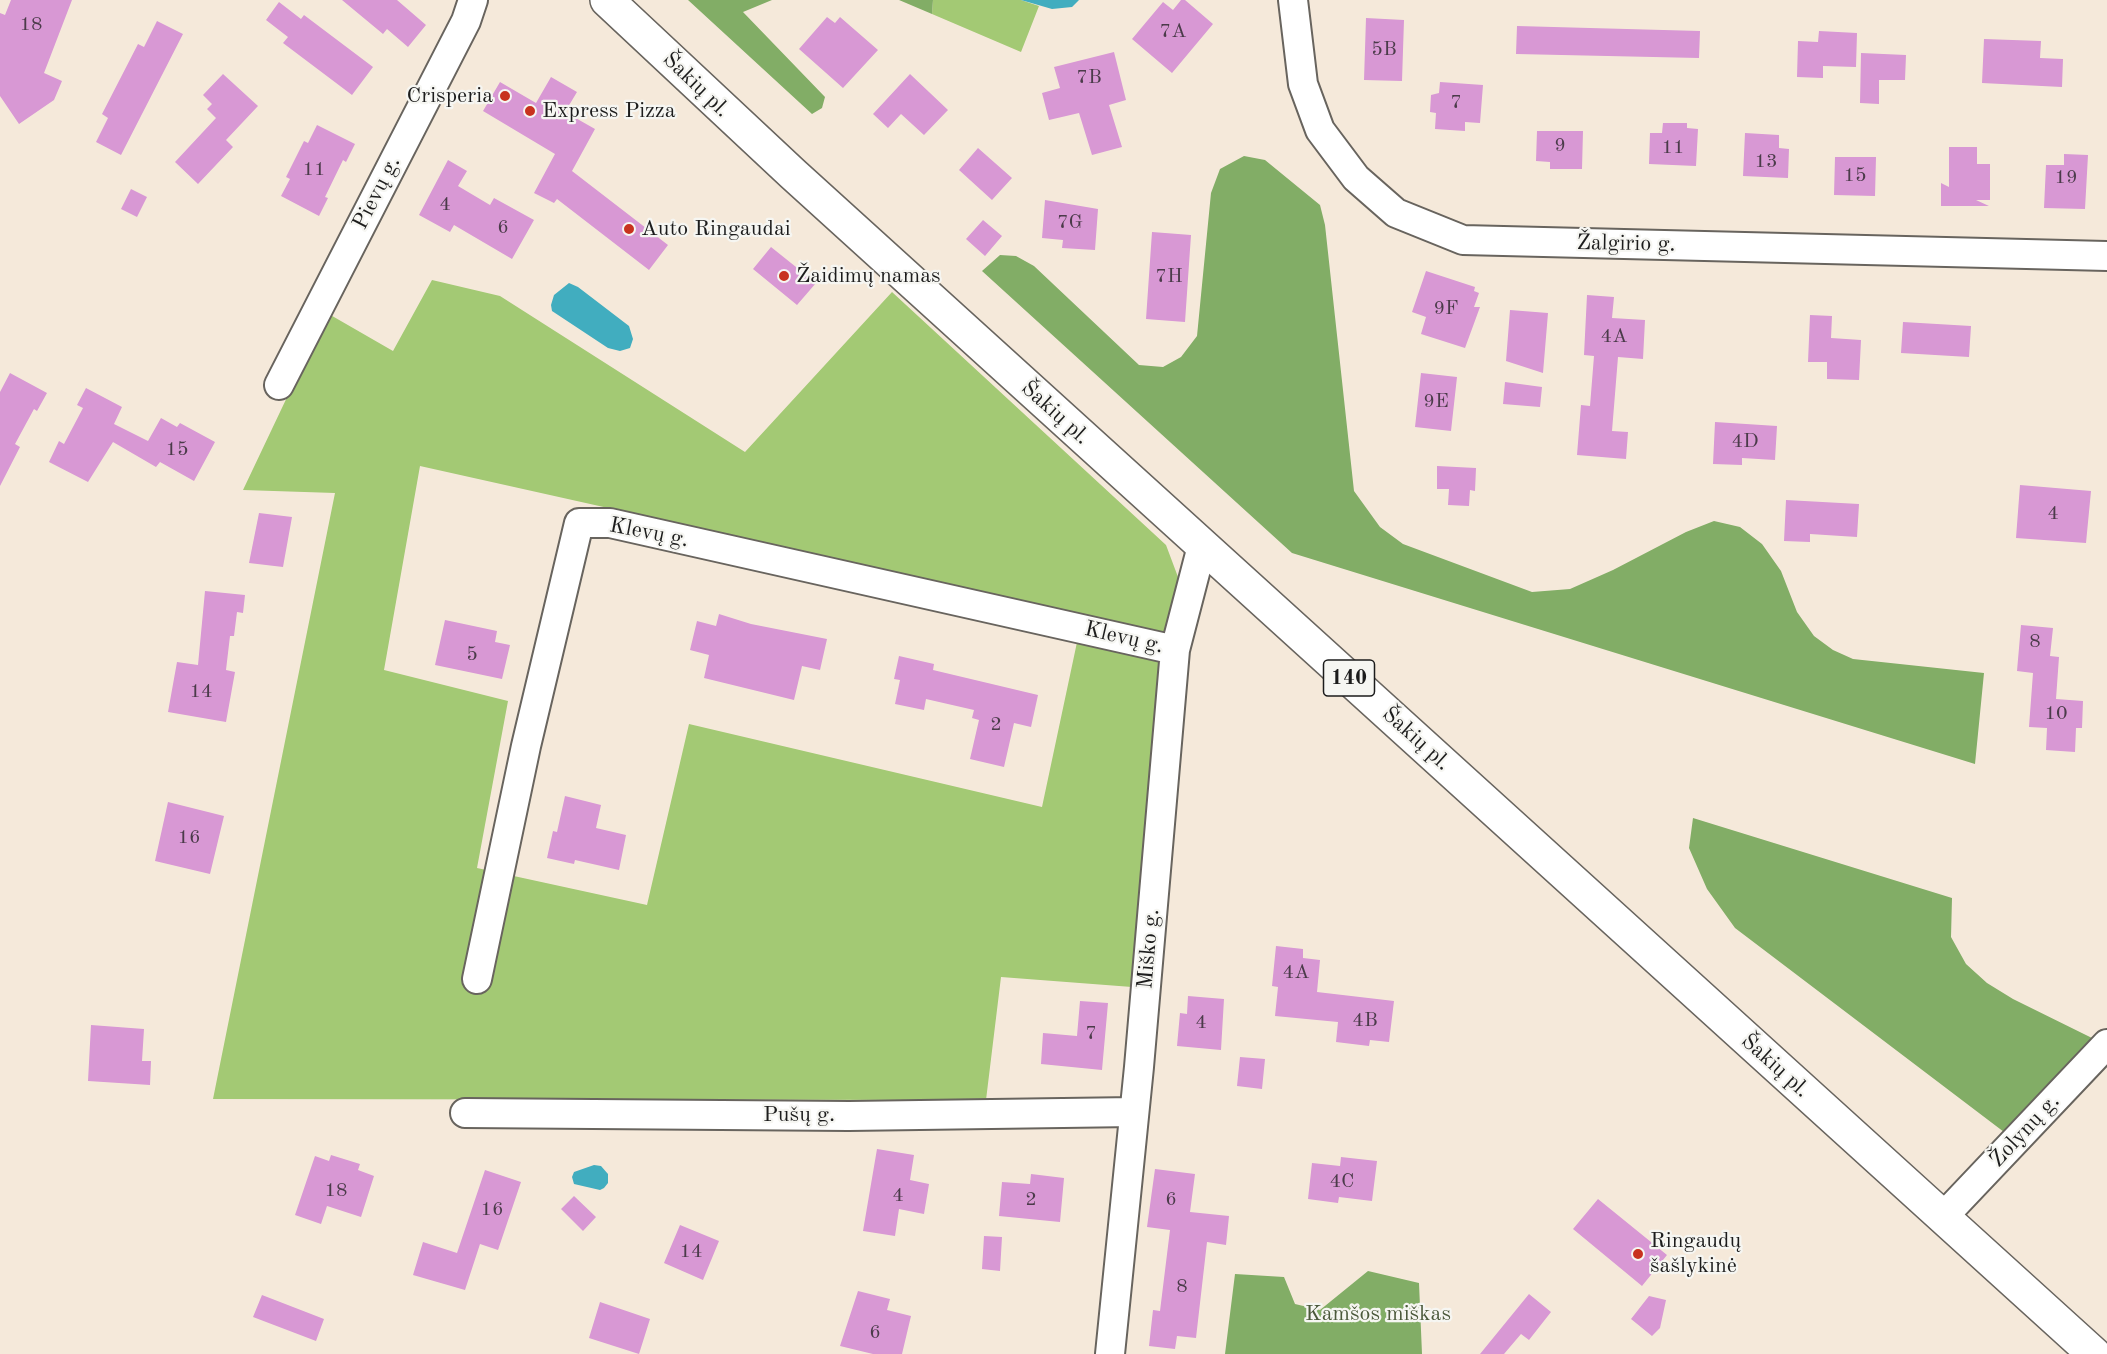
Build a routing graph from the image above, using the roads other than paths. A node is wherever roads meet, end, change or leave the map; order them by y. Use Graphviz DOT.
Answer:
graph roads {
  1 [pos="473,0"];
  2 [pos="607,0"];
  3 [pos="1293,0"];
  4 [pos="2107,256"];
  5 [pos="279,385"];
  6 [pos="1202,546"];
  7 [pos="1175,650"];
  8 [pos="477,979"];
  9 [pos="2107,1044"];
  10 [pos="1134,1112"];
  11 [pos="465,1113"];
  12 [pos="1942,1218"];
  13 [pos="1110,1354"];
  14 [pos="2094,1354"];
  1 -- 5 [label="street, Pievų g."];
  2 -- 6 [label="main road, Šakių pl. / 140"];
  3 -- 4 [label="street, Žalgirio g."];
  6 -- 7 [label="street, Miško g."];
  6 -- 12 [label="main road, Šakių pl. / 140"];
  7 -- 8 [label="street, Klevų g."];
  7 -- 10 [label="street, Miško g."];
  9 -- 12 [label="street, Žolynų g."];
  10 -- 11 [label="street, Pušų g."];
  10 -- 13 [label="street, Miško g."];
  12 -- 14 [label="main road, Šakių pl. / 140"];
}
